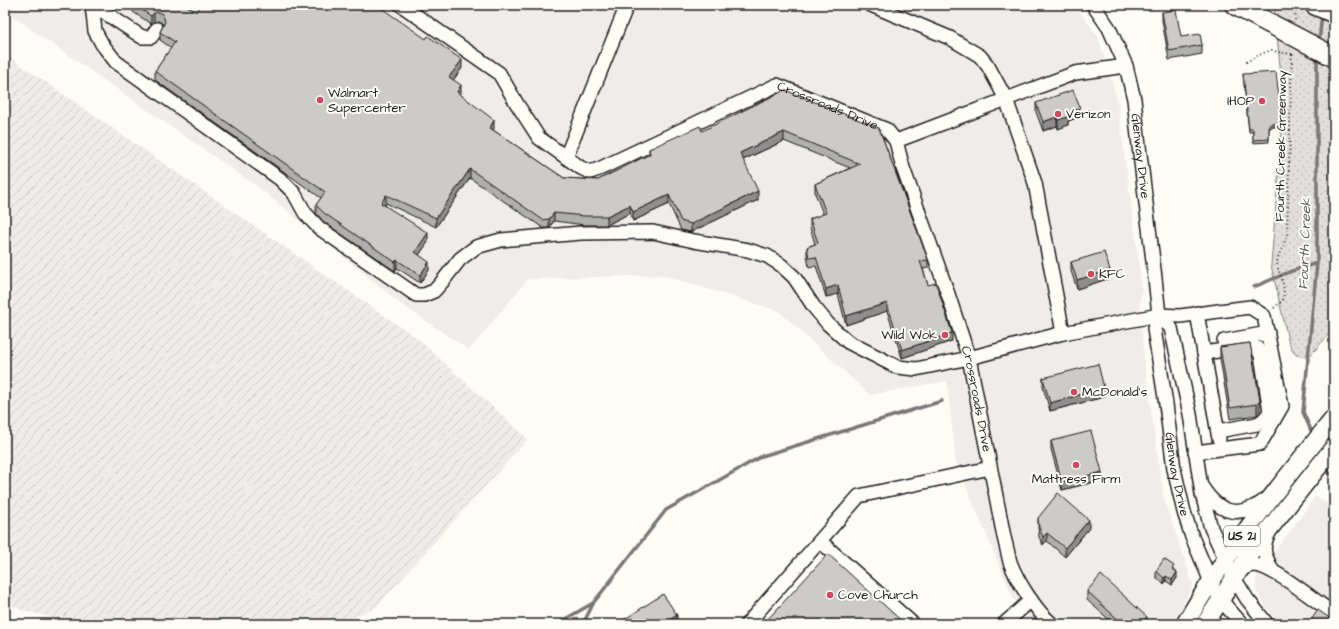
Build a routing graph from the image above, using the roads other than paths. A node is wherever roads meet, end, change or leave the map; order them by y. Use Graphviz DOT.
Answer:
graph roads {
  1 [pos="93,5"];
  2 [pos="401,5"];
  3 [pos="627,5"];
  4 [pos="871,5"];
  5 [pos="1093,5"];
  6 [pos="1235,5"];
  7 [pos="1315,5"];
  8 [pos="1334,13"];
  9 [pos="154,33"];
  10 [pos="1334,56"];
  11 [pos="1126,66"];
  12 [pos="1006,99"];
  13 [pos="896,141"];
  14 [pos="566,157"];
  15 [pos="1197,314"];
  16 [pos="1159,315"];
  17 [pos="1063,333"];
  18 [pos="1268,333"];
  19 [pos="1203,349"];
  20 [pos="969,358"];
  21 [pos="1334,418"];
  22 [pos="1218,431"];
  23 [pos="1334,447"];
  24 [pos="1220,448"];
  25 [pos="1195,452"];
  26 [pos="990,468"];
  27 [pos="1200,483"];
  28 [pos="1280,486"];
  29 [pos="1278,517"];
  30 [pos="820,541"];
  31 [pos="1225,560"];
  32 [pos="1272,570"];
  33 [pos="1235,577"];
  34 [pos="1211,582"];
  35 [pos="1221,599"];
  36 [pos="1031,600"];
  37 [pos="1334,614"];
  38 [pos="747,624"];
  39 [pos="913,624"];
  40 [pos="1004,624"];
  41 [pos="1052,624"];
  42 [pos="1185,624"];
  43 [pos="1205,624"];
  44 [pos="1242,624"];
  45 [pos="1267,624"];
  1 -- 9 [label="street"];
  1 -- 20 [label="street"];
  2 -- 14 [label="street, Crossroads Drive"];
  3 -- 14 [label="street"];
  4 -- 12 [label="street"];
  5 -- 11 [label="street, Glenway Drive"];
  6 -- 10 [label="highway, bridge"];
  7 -- 8 [label="highway"];
  11 -- 12 [label="street"];
  11 -- 16 [label="street, Glenway Drive"];
  12 -- 13 [label="street"];
  12 -- 17 [label="street"];
  13 -- 14 [label="street, Crossroads Drive"];
  13 -- 20 [label="street, Crossroads Drive"];
  15 -- 16 [label="street"];
  15 -- 18 [label="street"];
  15 -- 19 [label="street"];
  16 -- 17 [label="street"];
  16 -- 25 [label="street, Glenway Drive"];
  16 -- 34 [label="street, Glenway Drive"];
  17 -- 20 [label="street"];
  18 -- 19 [label="street"];
  18 -- 24 [label="street"];
  19 -- 22 [label="street"];
  19 -- 22 [label="street"];
  20 -- 26 [label="street, Crossroads Drive"];
  21 -- 28 [label="main road, US 21"];
  22 -- 24 [label="street"];
  23 -- 29 [label="main road, US 21"];
  24 -- 25 [label="street"];
  25 -- 27 [label="street, Glenway Drive"];
  26 -- 30 [label="street"];
  26 -- 36 [label="street, Crossroads Drive"];
  27 -- 28 [label="street, Glenway Drive"];
  27 -- 31 [label="street, Glenway Drive"];
  28 -- 31 [label="main road, US 21"];
  29 -- 32 [label="street"];
  29 -- 33 [label="main road, US 21"];
  30 -- 38 [label="street"];
  30 -- 39 [label="street"];
  31 -- 33 [label="street, Glenway Drive"];
  31 -- 34 [label="main road, US 21"];
  32 -- 33 [label="street"];
  32 -- 37 [label="street"];
  33 -- 35 [label="main road, US 21"];
  33 -- 45 [label="street, Glenway Drive"];
  34 -- 35 [label="street, Glenway Drive"];
  34 -- 42 [label="main road, US 21"];
  35 -- 43 [label="main road, US 21"];
  35 -- 44 [label="street, Glenway Drive"];
  36 -- 40 [label="street"];
  36 -- 41 [label="street, Crossroads Drive"];
}
